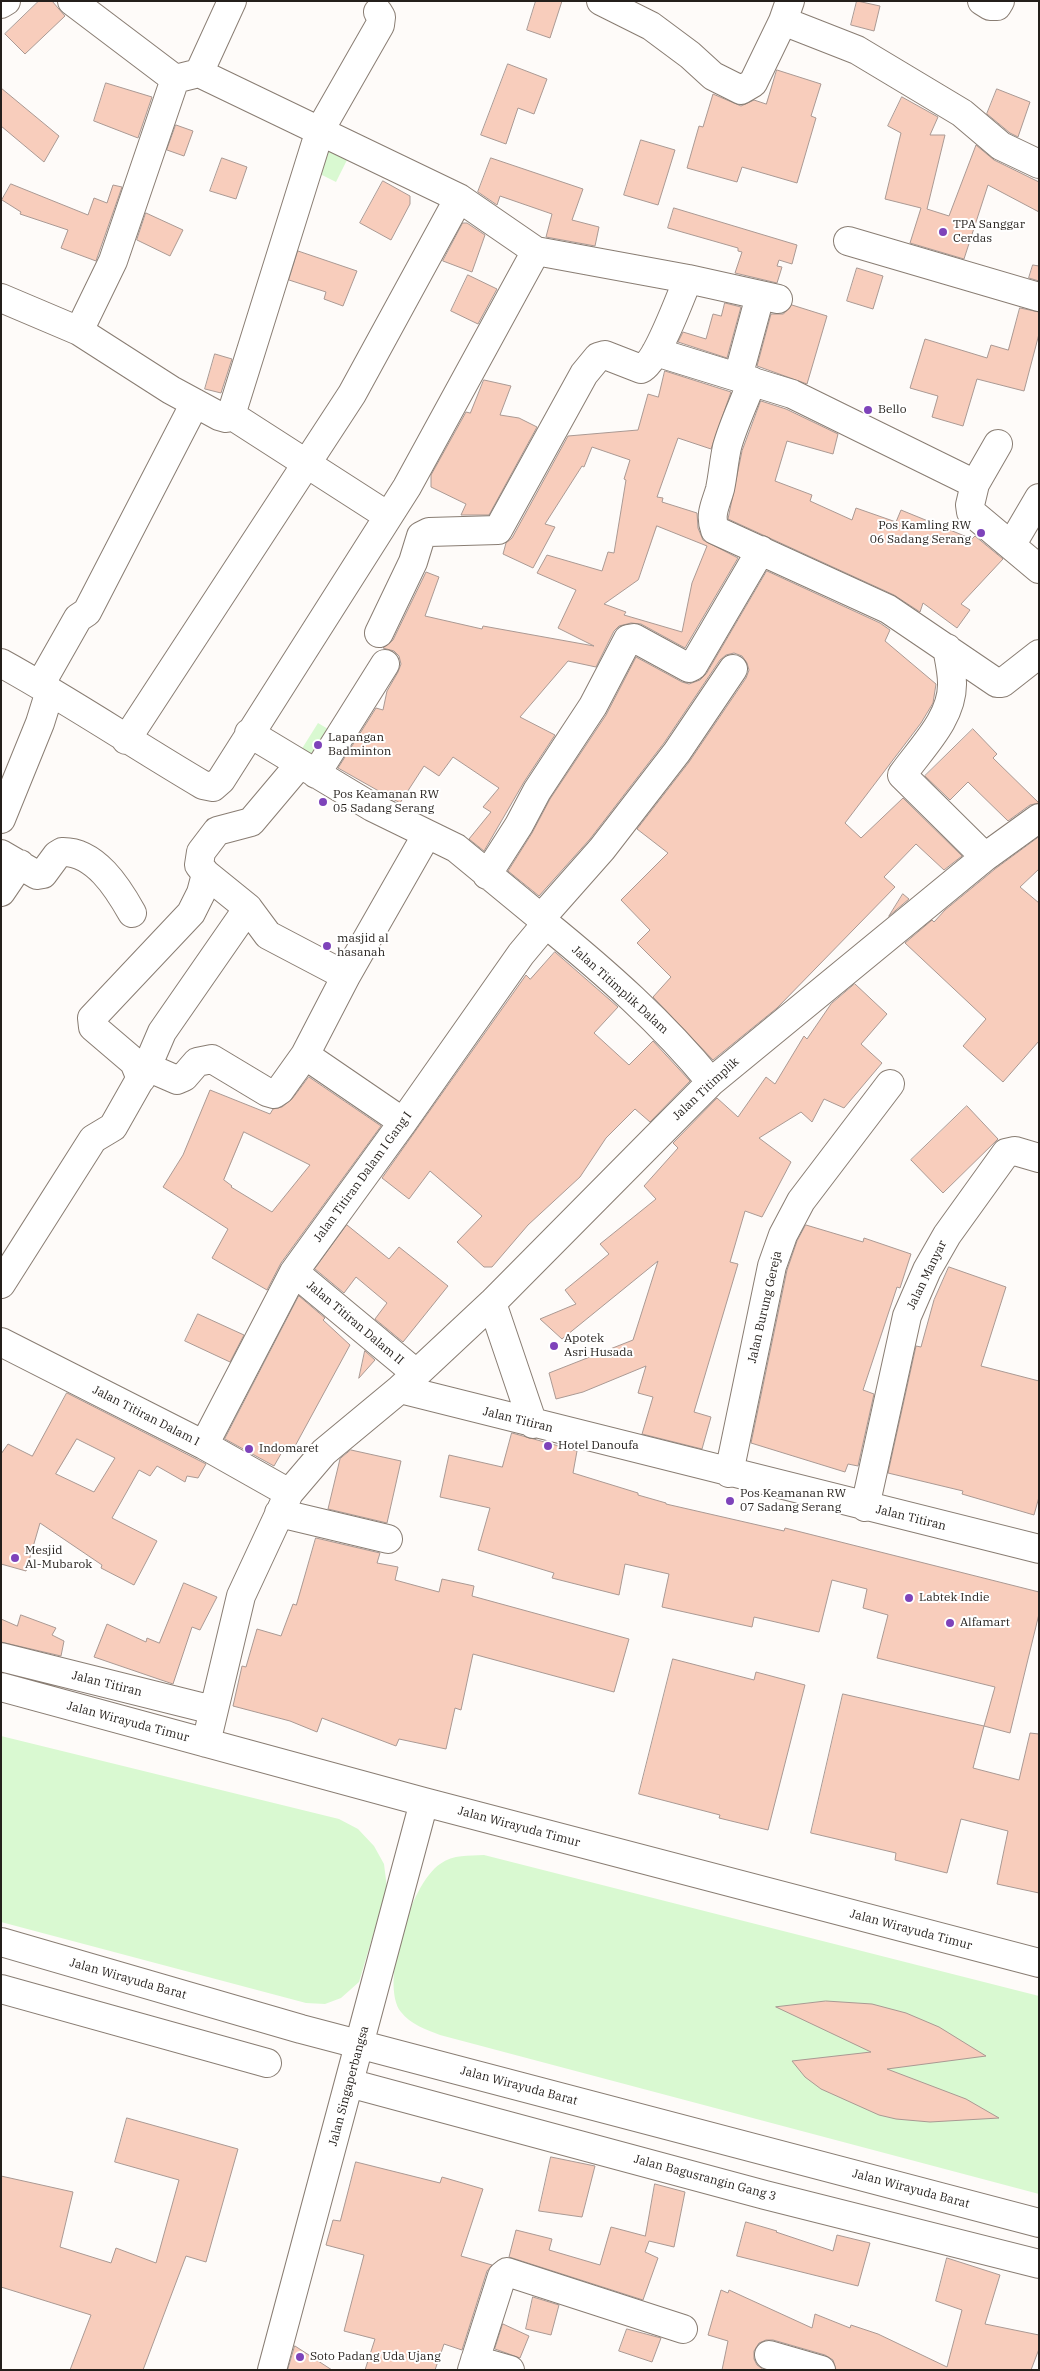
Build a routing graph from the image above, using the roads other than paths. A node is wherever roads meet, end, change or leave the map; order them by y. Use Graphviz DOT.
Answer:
graph roads {
  1 [pos="6,1"];
  2 [pos="72,1"];
  3 [pos="232,1"];
  4 [pos="601,1"];
  5 [pos="982,1"];
  6 [pos="1000,1"];
  7 [pos="1,4"];
  8 [pos="787,11"];
  9 [pos="378,12"];
  10 [pos="187,76"];
  11 [pos="320,130"];
  12 [pos="1039,164"];
  13 [pos="459,198"];
  14 [pos="848,241"];
  15 [pos="536,251"];
  16 [pos="688,279"];
  17 [pos="1039,297"];
  18 [pos="1,298"];
  19 [pos="79,331"];
  20 [pos="656,352"];
  21 [pos="745,379"];
  22 [pos="195,403"];
  23 [pos="231,415"];
  24 [pos="998,444"];
  25 [pos="975,484"];
  26 [pos="1039,498"];
  27 [pos="388,516"];
  28 [pos="1012,544"];
  29 [pos="761,550"];
  30 [pos="1039,570"];
  31 [pos="380,633"];
  32 [pos="947,648"];
  33 [pos="1039,654"];
  34 [pos="1,663"];
  35 [pos="385,664"];
  36 [pos="732,669"];
  37 [pos="45,688"];
  38 [pos="250,733"];
  39 [pos="126,740"];
  40 [pos="308,769"];
  41 [pos="1039,818"];
  42 [pos="1,819"];
  43 [pos="427,834"];
  44 [pos="985,857"];
  45 [pos="10,859"];
  46 [pos="206,874"];
  47 [pos="487,875"];
  48 [pos="1,892"];
  49 [pos="248,908"];
  50 [pos="132,912"];
  51 [pos="543,921"];
  52 [pos="346,976"];
  53 [pos="305,1055"];
  54 [pos="144,1073"];
  55 [pos="711,1082"];
  56 [pos="890,1084"];
  57 [pos="403,1122"];
  58 [pos="1039,1158"];
  59 [pos="294,1272"];
  60 [pos="1,1284"];
  61 [pos="492,1303"];
  62 [pos="1,1342"];
  63 [pos="408,1381"];
  64 [pos="533,1424"];
  65 [pos="204,1445"];
  66 [pos="729,1473"];
  67 [pos="284,1503"];
  68 [pos="865,1507"];
  69 [pos="388,1539"];
  70 [pos="1039,1549"];
  71 [pos="1,1657"];
  72 [pos="1,1687"];
  73 [pos="214,1710"];
  74 [pos="206,1743"];
  75 [pos="424,1802"];
  76 [pos="1,1942"];
  77 [pos="1039,1963"];
  78 [pos="1,1989"];
  79 [pos="360,2044"];
  80 [pos="267,2063"];
  81 [pos="361,2086"];
  82 [pos="1039,2223"];
  83 [pos="1039,2264"];
  84 [pos="683,2329"];
  85 [pos="769,2355"];
  86 [pos="474,2365"];
  87 [pos="272,2370"];
  88 [pos="510,2370"];
  89 [pos="821,2370"];
  1 -- 7 [label="street"];
  2 -- 10 [label="street"];
  3 -- 10 [label="street"];
  4 -- 8 [label="street"];
  5 -- 6 [label="street"];
  8 -- 12 [label="street"];
  9 -- 11 [label="street"];
  10 -- 11 [label="street"];
  10 -- 19 [label="street"];
  11 -- 13 [label="street"];
  11 -- 23 [label="street"];
  13 -- 15 [label="street"];
  13 -- 39 [label="street"];
  14 -- 17 [label="street"];
  15 -- 16 [label="street"];
  15 -- 27 [label="street"];
  16 -- 20 [label="street"];
  16 -- 21 [label="street"];
  18 -- 19 [label="street"];
  19 -- 22 [label="street"];
  20 -- 21 [label="street"];
  20 -- 31 [label="street"];
  21 -- 25 [label="street"];
  21 -- 29 [label="street"];
  22 -- 23 [label="street"];
  22 -- 37 [label="street"];
  23 -- 27 [label="street"];
  24 -- 25 [label="street"];
  25 -- 28 [label="street"];
  26 -- 28 [label="street"];
  27 -- 38 [label="street"];
  28 -- 30 [label="street"];
  29 -- 32 [label="street"];
  29 -- 47 [label="street"];
  32 -- 33 [label="street"];
  32 -- 44 [label="street"];
  34 -- 37 [label="street"];
  35 -- 40 [label="street"];
  36 -- 51 [label="street, Jalan Titiran Dalam I Gang I"];
  37 -- 39 [label="street"];
  37 -- 42 [label="street"];
  38 -- 39 [label="street"];
  38 -- 40 [label="street, Jalan Titimplik Dalam"];
  40 -- 43 [label="street, Jalan Titimplik Dalam"];
  40 -- 46 [label="street"];
  41 -- 44 [label="street, Jalan Titimplik"];
  43 -- 47 [label="street, Jalan Titimplik Dalam"];
  43 -- 52 [label="street"];
  44 -- 55 [label="street, Jalan Titimplik"];
  45 -- 48 [label="street"];
  45 -- 50 [label="street"];
  46 -- 49 [label="street"];
  46 -- 54 [label="street"];
  47 -- 51 [label="street, Jalan Titimplik Dalam"];
  49 -- 52 [label="street"];
  49 -- 54 [label="street"];
  51 -- 55 [label="street, Jalan Titimplik Dalam"];
  51 -- 57 [label="street, Jalan Titiran Dalam I Gang I"];
  52 -- 53 [label="street"];
  53 -- 54 [label="street"];
  53 -- 57 [label="street"];
  54 -- 60 [label="street"];
  55 -- 61 [label="street, Jalan Titimplik"];
  56 -- 66 [label="street, Jalan Burung Gereja"];
  57 -- 59 [label="street, Jalan Titiran Dalam I Gang I"];
  58 -- 68 [label="street, Jalan Manyar"];
  59 -- 63 [label="street, Jalan Titiran Dalam II"];
  59 -- 65 [label="street, Jalan Titiran Dalam I Gang I"];
  61 -- 63 [label="street, Jalan Titimplik"];
  61 -- 64 [label="street"];
  62 -- 65 [label="street, Jalan Titiran Dalam I"];
  63 -- 64 [label="street, Jalan Titiran"];
  63 -- 67 [label="street"];
  64 -- 66 [label="street, Jalan Titiran"];
  65 -- 67 [label="street, Jalan Titiran Dalam I"];
  66 -- 68 [label="street, Jalan Titiran"];
  67 -- 69 [label="street, Jalan Titiran Dalam I"];
  67 -- 73 [label="street"];
  68 -- 70 [label="street, Jalan Titiran"];
  71 -- 73 [label="street, Jalan Titiran"];
  72 -- 74 [label="street, Jalan Wirayuda Timur"];
  73 -- 74 [label="street"];
  74 -- 75 [label="street, Jalan Wirayuda Timur"];
  75 -- 77 [label="street, Jalan Wirayuda Timur"];
  75 -- 79 [label="street, Jalan Singaperbangsa"];
  76 -- 79 [label="street, Jalan Wirayuda Barat"];
  78 -- 80 [label="street"];
  79 -- 81 [label="street, Jalan Singaperbangsa"];
  79 -- 82 [label="street, Jalan Wirayuda Barat"];
  81 -- 83 [label="street, Jalan Bagusrangin Gang 3"];
  81 -- 87 [label="street, Jalan Singaperbangsa"];
  84 -- 86 [label="street"];
  85 -- 89 [label="street"];
  86 -- 88 [label="street"];
}
